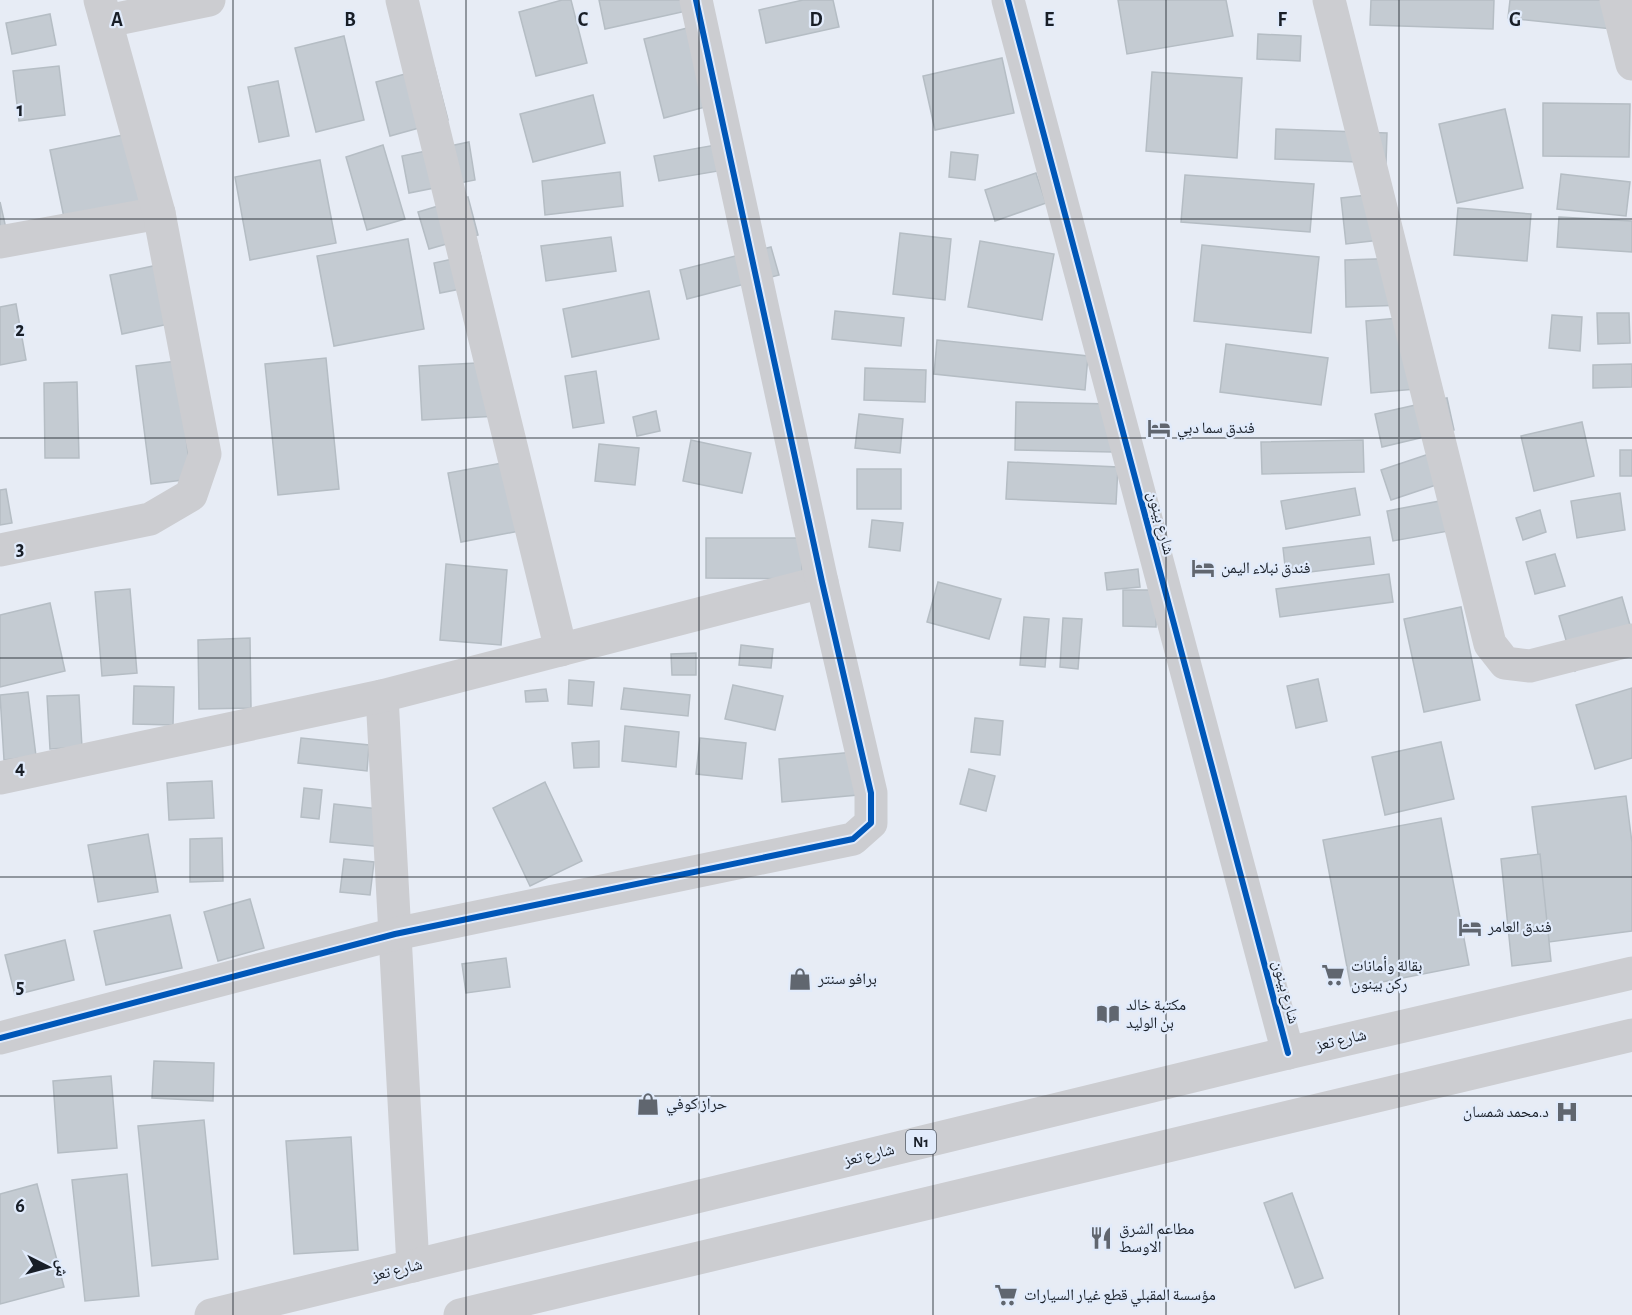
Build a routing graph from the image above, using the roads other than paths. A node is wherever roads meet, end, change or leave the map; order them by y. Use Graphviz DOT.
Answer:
graph roads {
  1 [pos="209,0"];
  2 [pos="402,0"];
  3 [pos="696,0"];
  4 [pos="1008,0"];
  5 [pos="1329,0"];
  6 [pos="1616,0"];
  7 [pos="103,11"];
  8 [pos="1632,64"];
  9 [pos="159,213"];
  10 [pos="0,242"];
  11 [pos="0,550"];
  12 [pos="822,582"];
  13 [pos="1632,640"];
  14 [pos="561,650"];
  15 [pos="382,696"];
  16 [pos="0,778"];
  17 [pos="395,934"];
  18 [pos="1632,973"];
  19 [pos="1632,1035"];
  20 [pos="0,1038"];
  21 [pos="1288,1053"];
  22 [pos="413,1266"];
  23 [pos="212,1315"];
  24 [pos="462,1315"];
  1 -- 7 [label="main road"];
  2 -- 14 [label="main road"];
  3 -- 12 [label="main road"];
  4 -- 21 [label="main road, شارع بينون"];
  5 -- 13 [label="main road"];
  6 -- 8 [label="main road"];
  7 -- 9 [label="main road"];
  9 -- 10 [label="main road"];
  9 -- 11 [label="main road"];
  12 -- 14 [label="main road"];
  12 -- 17 [label="main road"];
  14 -- 15 [label="main road"];
  15 -- 16 [label="main road"];
  15 -- 17 [label="main road"];
  17 -- 20 [label="main road"];
  17 -- 22 [label="main road"];
  18 -- 21 [label="main road, شارع تعز / N1"];
  19 -- 24 [label="main road"];
  21 -- 22 [label="main road, شارع تعز / N1"];
  22 -- 23 [label="main road, شارع تعز / N1"];
}
